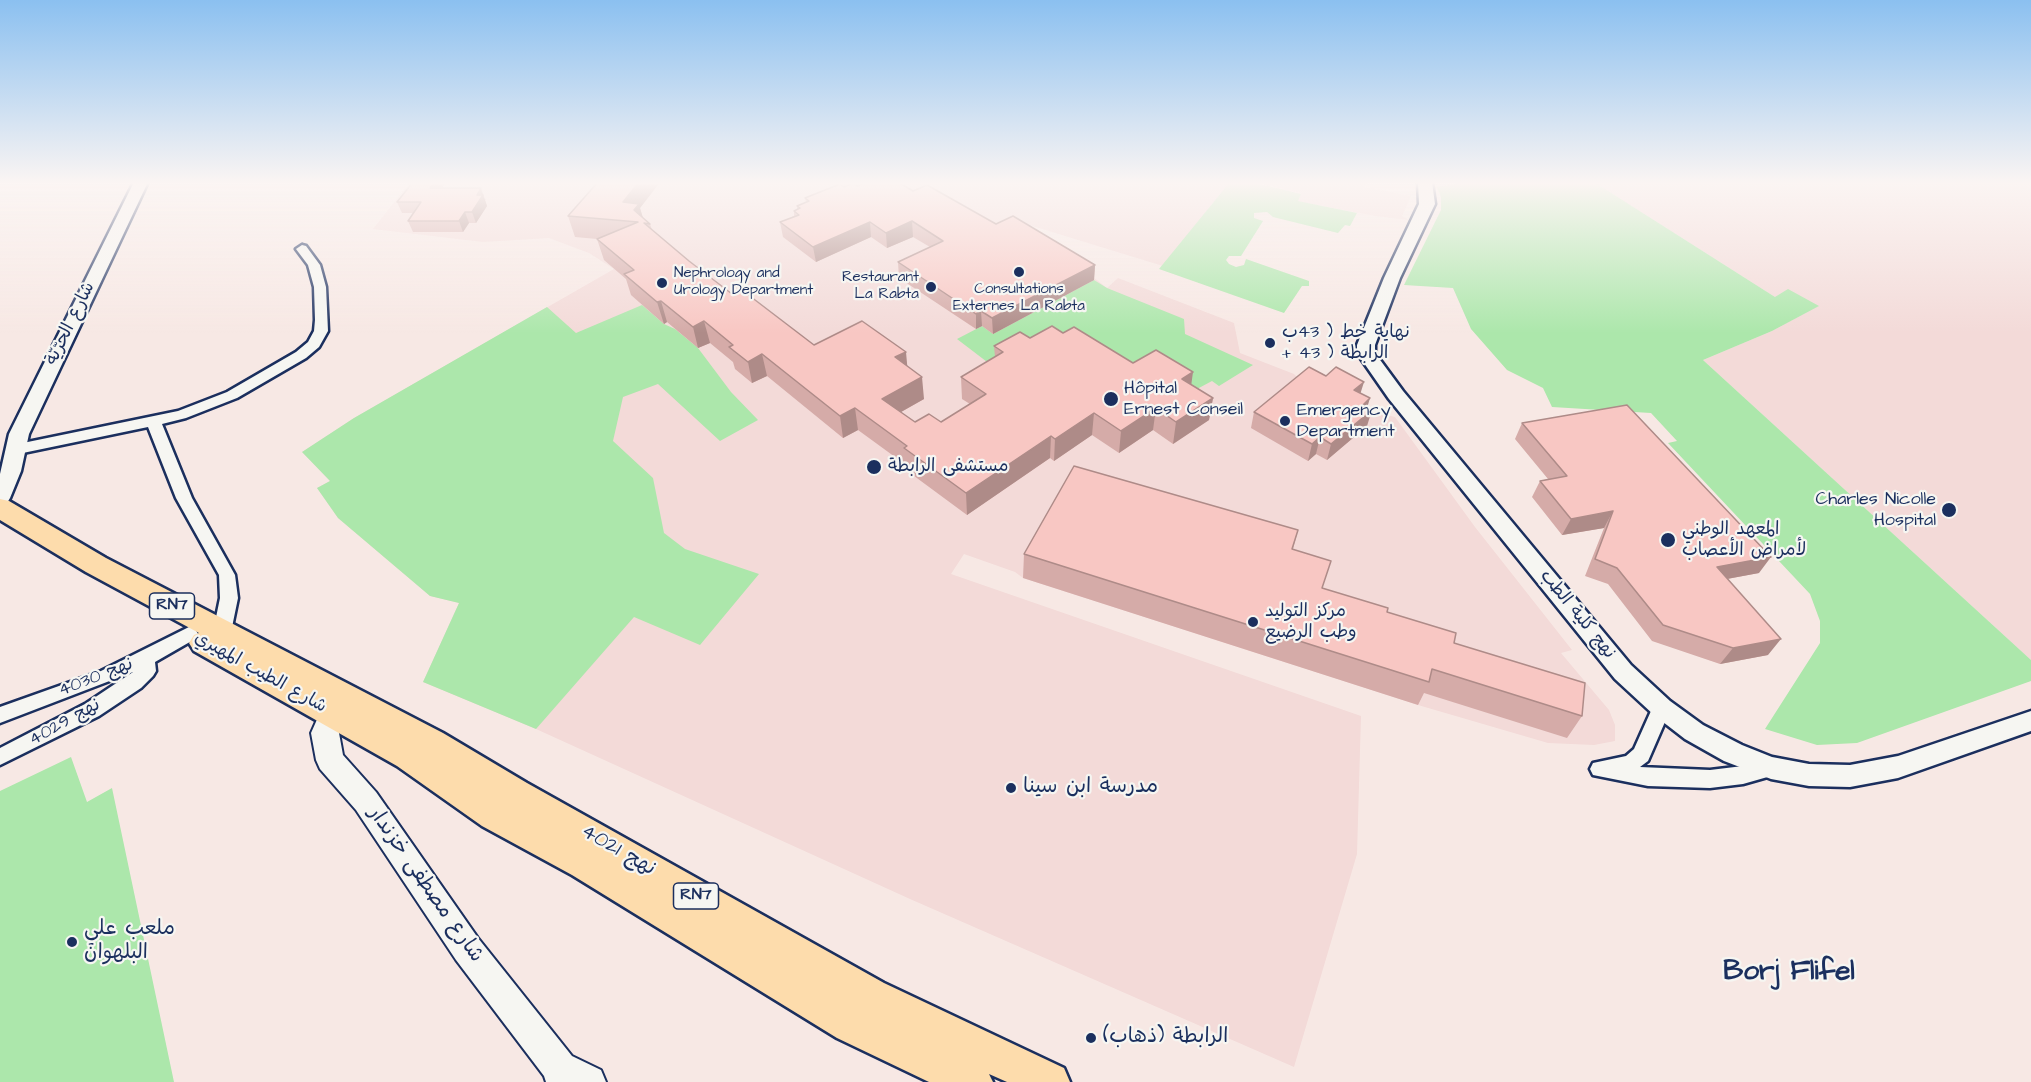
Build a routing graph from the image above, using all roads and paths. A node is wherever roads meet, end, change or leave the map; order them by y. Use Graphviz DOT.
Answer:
graph roads {
  1 [pos="116,232"];
  2 [pos="1414,232"];
  3 [pos="302,249"];
  4 [pos="154,422"];
  5 [pos="12,447"];
  6 [pos="0,498"];
  7 [pos="0,508"];
  8 [pos="0,526"];
  9 [pos="222,632"];
  10 [pos="189,634"];
  11 [pos="145,659"];
  12 [pos="340,706"];
  13 [pos="1662,708"];
  14 [pos="0,715"];
  15 [pos="2031,720"];
  16 [pos="0,757"];
  17 [pos="1771,768"];
  18 [pos="570,1077"];
  19 [pos="973,1082"];
  20 [pos="1050,1082"];
  1 -- 5 [label="street, شارع الحرّيّة"];
  2 -- 13 [label="street, نهج كلية الطب"];
  3 -- 4 [label="street"];
  4 -- 5 [label="street"];
  4 -- 9 [label="street"];
  5 -- 6 [label="street, شارع الحرّيّة"];
  7 -- 9 [label="main road, شارع الطيب المهيري / RN7"];
  8 -- 10 [label="main road, شارع الطيب المهيري / RN7"];
  9 -- 12 [label="main road, شارع الطيب المهيري / RN7"];
  10 -- 11 [label="street, نهج 4030"];
  10 -- 12 [label="main road, شارع الطيب المهيري / RN7"];
  11 -- 14 [label="street, نهج 4030"];
  11 -- 16 [label="street, نهج 4029"];
  12 -- 18 [label="main road, شارع مصطفى خزندار"];
  12 -- 19 [label="main road, نهج 4021 / RN7"];
  12 -- 20 [label="main road, نهج 4021 / RN7"];
  13 -- 17 [label="street, نهج كلية الطب"];
  13 -- 17 [label="street"];
  15 -- 17 [label="street, نهج كلية الطب"];
}
